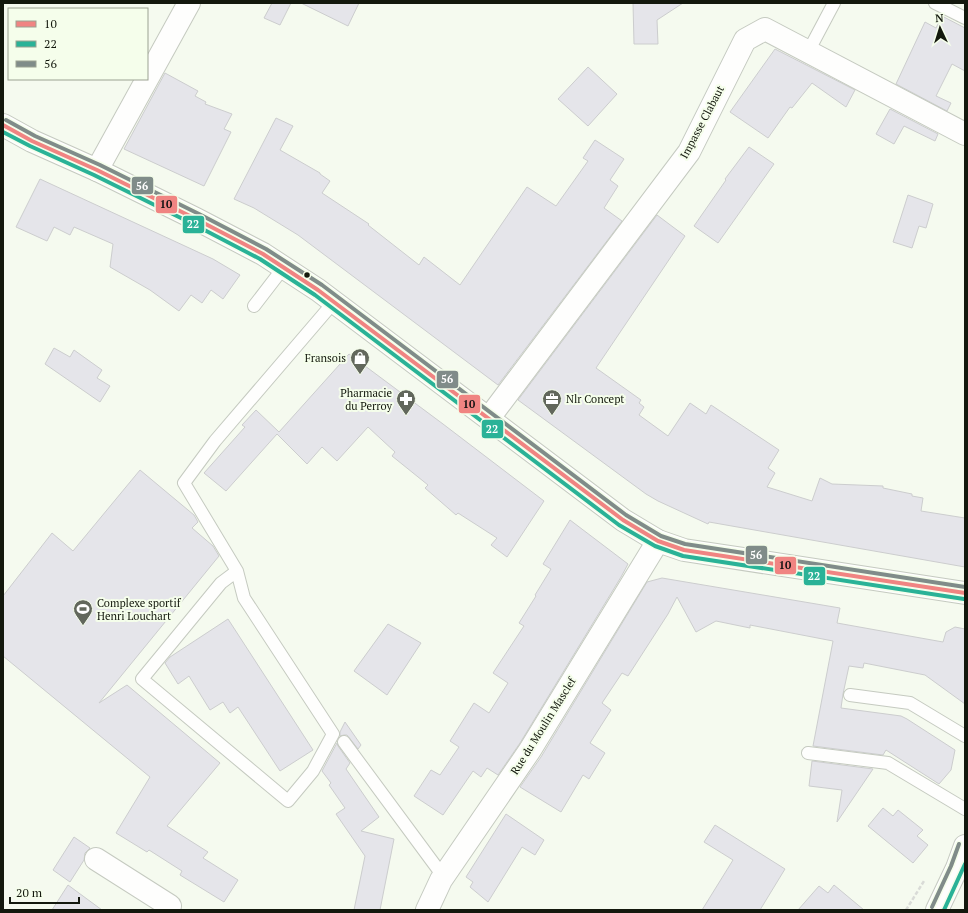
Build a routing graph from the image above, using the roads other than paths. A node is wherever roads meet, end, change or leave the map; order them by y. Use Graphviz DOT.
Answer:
graph roads {
  1 [pos="190,3"];
  2 [pos="834,3"];
  3 [pos="935,3"];
  4 [pos="965,18"];
  5 [pos="808,52"];
  6 [pos="148,78"];
  7 [pos="147,80"];
  8 [pos="3,125"];
  9 [pos="965,134"];
  10 [pos="97,170"];
  11 [pos="284,267"];
  12 [pos="334,302"];
  13 [pos="254,306"];
  14 [pos="489,418"];
  15 [pos="658,541"];
  16 [pos="236,571"];
  17 [pos="965,593"];
  18 [pos="850,695"];
  19 [pos="965,736"];
  20 [pos="344,742"];
  21 [pos="808,753"];
  22 [pos="965,809"];
  23 [pos="965,846"];
  24 [pos="96,859"];
  25 [pos="961,867"];
  26 [pos="443,876"];
  27 [pos="168,910"];
  28 [pos="427,910"];
  29 [pos="937,910"];
  1 -- 6 [label="street"];
  2 -- 5 [label="lane"];
  3 -- 4 [label="lane"];
  5 -- 9 [label="street, Impasse Clabaut"];
  5 -- 14 [label="street, Impasse Clabaut"];
  7 -- 10 [label="street"];
  8 -- 10 [label="street"];
  10 -- 11 [label="street"];
  11 -- 12 [label="street"];
  11 -- 13 [label="lane"];
  12 -- 14 [label="street"];
  12 -- 16 [label="lane"];
  14 -- 15 [label="street"];
  15 -- 17 [label="street"];
  15 -- 26 [label="street, Rue du Moulin Masclef"];
  16 -- 16 [label="lane"];
  18 -- 19 [label="lane"];
  20 -- 26 [label="lane"];
  21 -- 22 [label="lane"];
  23 -- 25 [label="street"];
  24 -- 27 [label="street"];
  25 -- 29 [label="street"];
  26 -- 28 [label="street, Rue du Moulin Masclef"];
}
